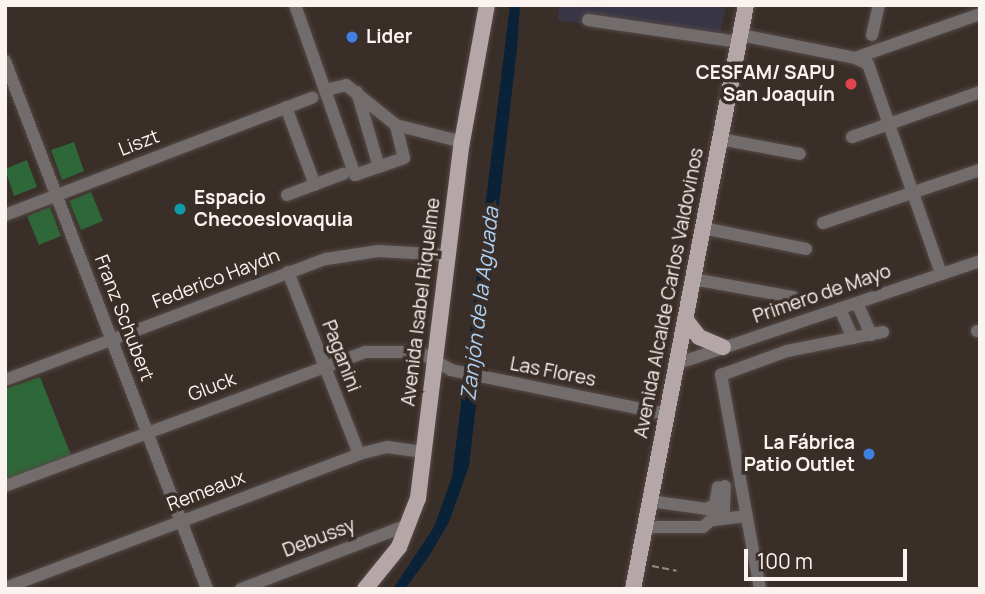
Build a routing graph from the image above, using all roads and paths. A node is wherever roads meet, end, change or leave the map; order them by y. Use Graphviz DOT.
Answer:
graph roads {
  1 [pos="295,5"];
  2 [pos="487,5"];
  3 [pos="747,5"];
  4 [pos="879,5"];
  5 [pos="980,14"];
  6 [pos="588,20"];
  7 [pos="872,35"];
  8 [pos="740,38"];
  9 [pos="855,58"];
  10 [pos="5,61"];
  11 [pos="325,90"];
  12 [pos="357,92"];
  13 [pos="980,92"];
  14 [pos="312,97"];
  15 [pos="286,107"];
  16 [pos="890,122"];
  17 [pos="396,125"];
  18 [pos="852,136"];
  19 [pos="720,139"];
  20 [pos="462,142"];
  21 [pos="800,154"];
  22 [pos="379,167"];
  23 [pos="980,170"];
  24 [pos="343,174"];
  25 [pos="315,185"];
  26 [pos="914,192"];
  27 [pos="56,195"];
  28 [pos="287,195"];
  29 [pos="5,215"];
  30 [pos="823,223"];
  31 [pos="703,228"];
  32 [pos="806,249"];
  33 [pos="448,256"];
  34 [pos="980,261"];
  35 [pos="288,272"];
  36 [pos="941,274"];
  37 [pos="693,279"];
  38 [pos="793,298"];
  39 [pos="857,303"];
  40 [pos="840,309"];
  41 [pos="685,319"];
  42 [pos="853,338"];
  43 [pos="111,340"];
  44 [pos="723,347"];
  45 [pos="435,361"];
  46 [pos="324,364"];
  47 [pos="676,364"];
  48 [pos="5,380"];
  49 [pos="667,414"];
  50 [pos="147,433"];
  51 [pos="424,452"];
  52 [pos="359,454"];
  53 [pos="5,486"];
  54 [pos="650,501"];
  55 [pos="725,505"];
  56 [pos="743,516"];
  57 [pos="714,520"];
  58 [pos="181,521"];
  59 [pos="411,524"];
  60 [pos="645,527"];
  61 [pos="638,563"];
  62 [pos="677,571"];
  63 [pos="5,588"];
  64 [pos="207,589"];
  65 [pos="241,589"];
  66 [pos="365,589"];
  67 [pos="633,589"];
  68 [pos="760,589"];
  1 -- 11 [label="street"];
  2 -- 20 [label="main road, Avenida Isabel Riquelme"];
  3 -- 8 [label="main road, Avenida Alcalde Carlos Valdovinos"];
  4 -- 7 [label="street"];
  5 -- 9 [label="street"];
  6 -- 8 [label="street"];
  8 -- 9 [label="street"];
  8 -- 19 [label="main road, Avenida Alcalde Carlos Valdovinos"];
  9 -- 16 [label="street"];
  10 -- 27 [label="street, Franz Schubert"];
  11 -- 12 [label="street"];
  11 -- 22 [label="street"];
  12 -- 17 [label="street"];
  12 -- 22 [label="street"];
  13 -- 16 [label="street"];
  14 -- 15 [label="street, Liszt"];
  15 -- 25 [label="street"];
  15 -- 27 [label="street, Liszt"];
  16 -- 18 [label="street"];
  16 -- 26 [label="street"];
  17 -- 20 [label="street"];
  17 -- 22 [label="street"];
  19 -- 21 [label="street"];
  19 -- 31 [label="main road, Avenida Alcalde Carlos Valdovinos"];
  20 -- 33 [label="main road, Avenida Isabel Riquelme"];
  23 -- 26 [label="street"];
  24 -- 25 [label="street"];
  25 -- 28 [label="street"];
  26 -- 30 [label="street"];
  26 -- 36 [label="street"];
  27 -- 29 [label="street, Liszt"];
  27 -- 43 [label="street, Franz Schubert"];
  31 -- 32 [label="street"];
  31 -- 37 [label="main road, Avenida Alcalde Carlos Valdovinos"];
  33 -- 35 [label="street, Federico Haydn"];
  33 -- 45 [label="main road, Avenida Isabel Riquelme"];
  34 -- 36 [label="street, Primero de Mayo"];
  35 -- 43 [label="street, Federico Haydn"];
  35 -- 46 [label="street, Paganini"];
  36 -- 39 [label="street, Primero de Mayo"];
  37 -- 38 [label="street"];
  37 -- 41 [label="main road, Avenida Alcalde Carlos Valdovinos"];
  39 -- 40 [label="street, Primero de Mayo"];
  39 -- 42 [label="street"];
  40 -- 42 [label="street"];
  40 -- 44 [label="street, Primero de Mayo"];
  41 -- 44 [label="main road"];
  41 -- 47 [label="main road, Avenida Alcalde Carlos Valdovinos"];
  42 -- 56 [label="street"];
  43 -- 48 [label="street, Federico Haydn"];
  43 -- 50 [label="street, Franz Schubert"];
  44 -- 47 [label="street, Primero de Mayo"];
  45 -- 46 [label="street, Gluck"];
  45 -- 49 [label="street, Las Flores"];
  45 -- 51 [label="main road, Avenida Isabel Riquelme"];
  46 -- 50 [label="street, Gluck"];
  46 -- 52 [label="street, Paganini"];
  47 -- 49 [label="main road, Avenida Alcalde Carlos Valdovinos"];
  49 -- 54 [label="main road, Avenida Alcalde Carlos Valdovinos"];
  50 -- 53 [label="street, Gluck"];
  50 -- 58 [label="street, Franz Schubert"];
  51 -- 52 [label="street, Remeaux"];
  51 -- 59 [label="main road, Avenida Isabel Riquelme"];
  52 -- 58 [label="street, Remeaux"];
  54 -- 55 [label="street"];
  54 -- 60 [label="main road, Avenida Alcalde Carlos Valdovinos"];
  55 -- 56 [label="street"];
  55 -- 57 [label="street"];
  56 -- 57 [label="street"];
  56 -- 68 [label="street"];
  57 -- 60 [label="street"];
  58 -- 63 [label="street, Remeaux"];
  58 -- 64 [label="street, Franz Schubert"];
  59 -- 65 [label="street, Debussy"];
  59 -- 66 [label="main road, Avenida Isabel Riquelme"];
  60 -- 61 [label="main road, Avenida Alcalde Carlos Valdovinos"];
  61 -- 62 [label="path"];
  61 -- 67 [label="main road, Avenida Alcalde Carlos Valdovinos"];
}
